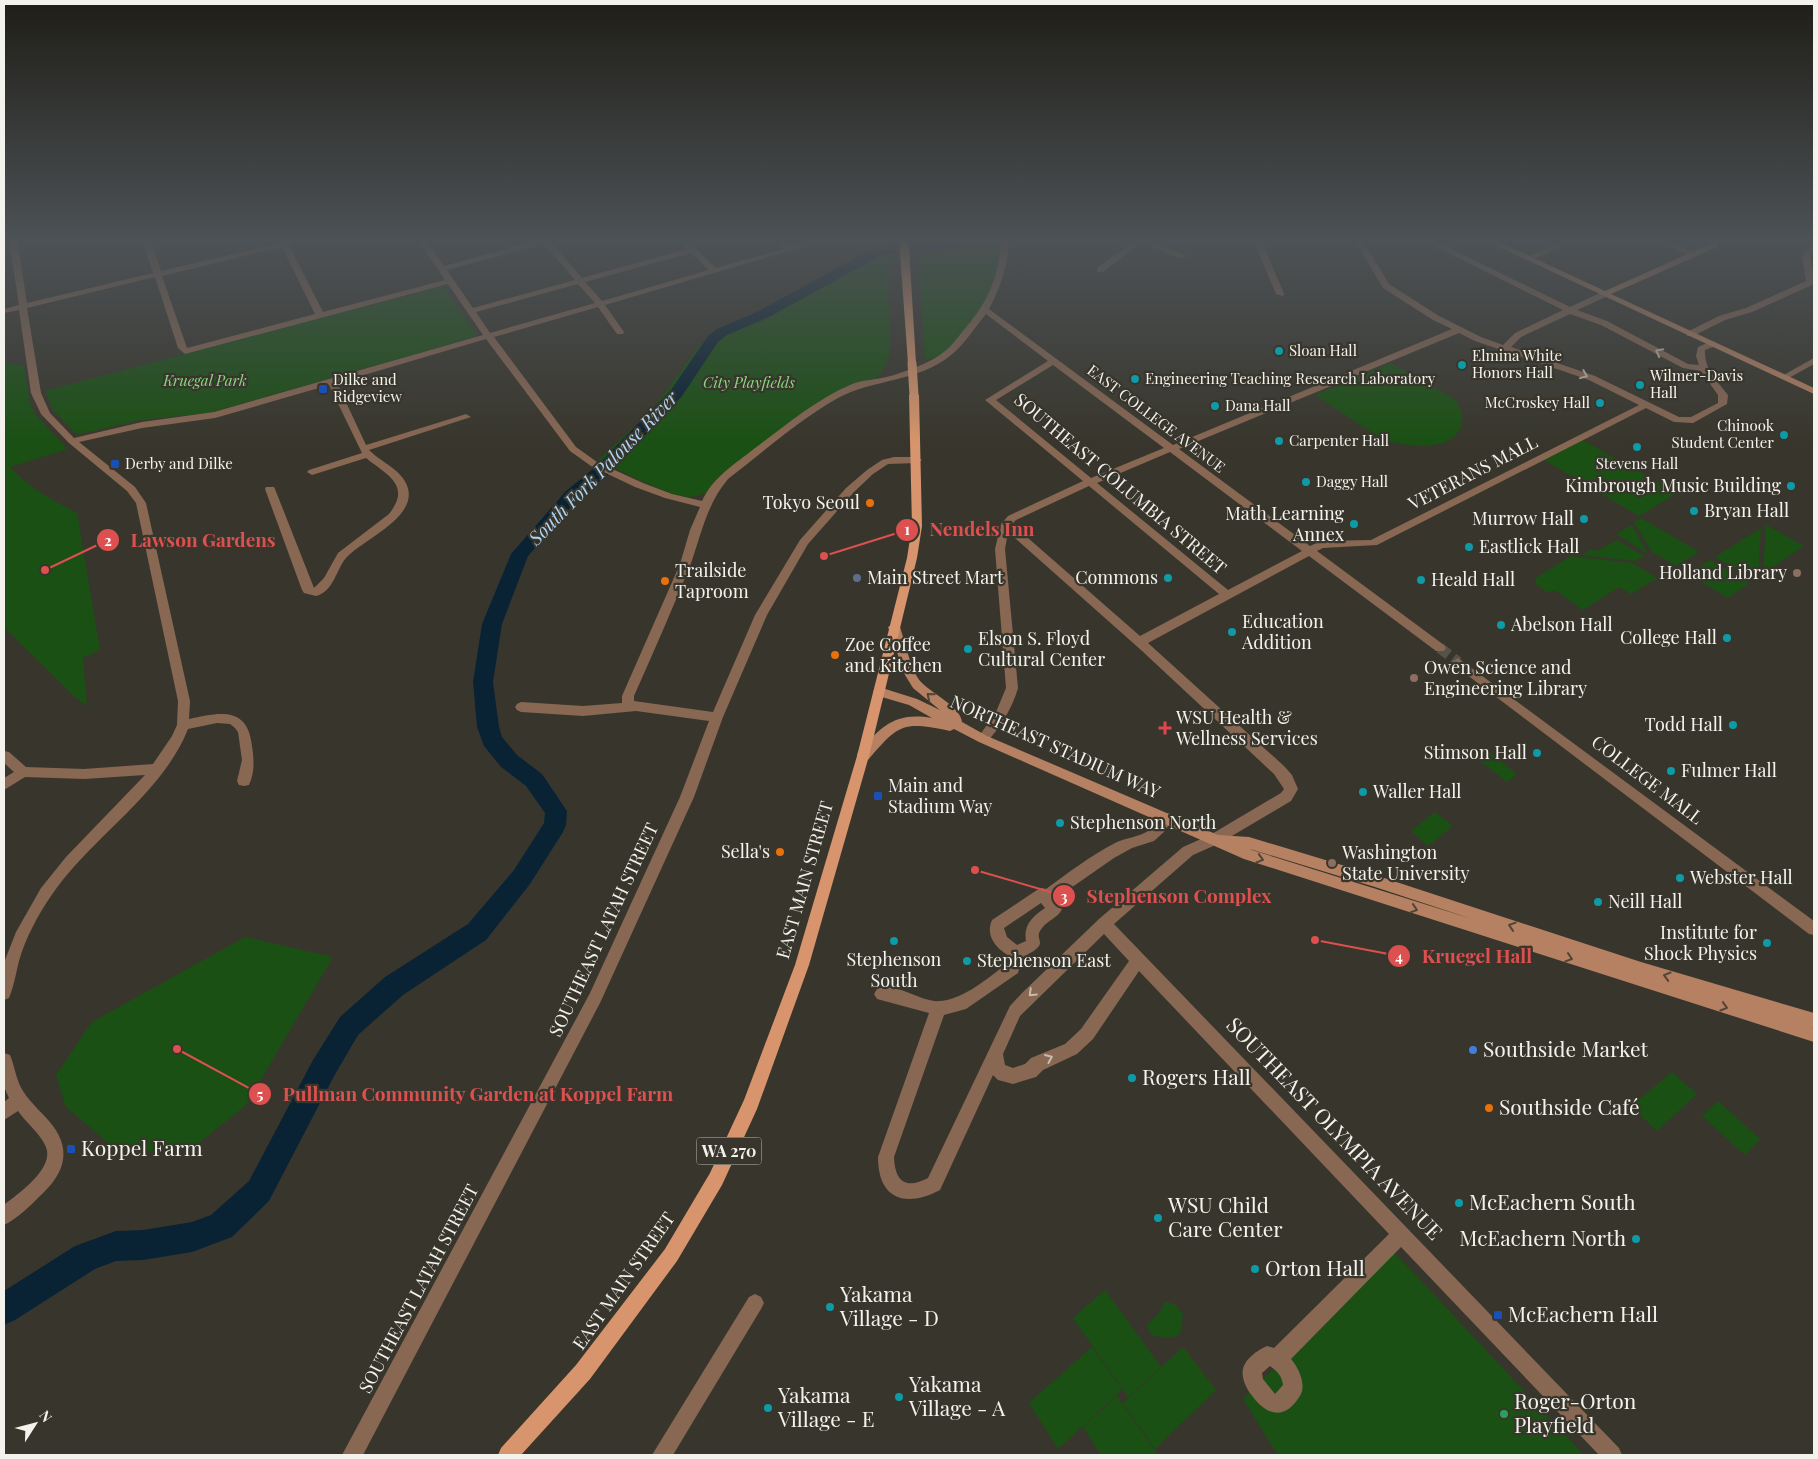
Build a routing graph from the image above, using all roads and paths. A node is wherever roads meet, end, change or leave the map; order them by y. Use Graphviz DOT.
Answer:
graph roads {
  1 [pos="23,307"];
  2 [pos="168,307"];
  3 [pos="316,307"];
  4 [pos="350,307"];
  5 [pos="468,307"];
  6 [pos="485,307"];
  7 [pos="594,307"];
  8 [pos="603,307"];
  9 [pos="909,307"];
  10 [pos="986,307"];
  11 [pos="1417,307"];
  12 [pos="1563,307"];
  13 [pos="1579,307"];
  14 [pos="1633,307"];
  15 [pos="1755,307"];
  16 [pos="985,310"];
  17 [pos="4,311"];
  18 [pos="471,311"];
  19 [pos="1571,311"];
  20 [pos="320,315"];
  21 [pos="1458,330"];
  22 [pos="620,332"];
  23 [pos="1690,334"];
  24 [pos="489,337"];
  25 [pos="1712,344"];
  26 [pos="1505,348"];
  27 [pos="1054,360"];
  28 [pos="1814,361"];
  29 [pos="1704,368"];
  30 [pos="1784,377"];
  31 [pos="332,382"];
  32 [pos="1814,391"];
  33 [pos="1646,404"];
  34 [pos="466,417"];
  35 [pos="72,441"];
  36 [pos="1172,448"];
  37 [pos="365,452"];
  38 [pos="916,460"];
  39 [pos="312,472"];
  40 [pos="1090,482"];
  41 [pos="270,489"];
  42 [pos="705,505"];
  43 [pos="1006,524"];
  44 [pos="1310,551"];
  45 [pos="1227,595"];
  46 [pos="894,627"];
  47 [pos="1139,642"];
  48 [pos="1440,648"];
  49 [pos="1458,662"];
  50 [pos="879,692"];
  51 [pos="636,706"];
  52 [pos="520,707"];
  53 [pos="717,718"];
  54 [pos="183,725"];
  55 [pos="965,730"];
  56 [pos="983,738"];
  57 [pos="4,756"];
  58 [pos="863,756"];
  59 [pos="157,769"];
  60 [pos="23,772"];
  61 [pos="244,781"];
  62 [pos="4,785"];
  63 [pos="1166,818"];
  64 [pos="1215,839"];
  65 [pos="1045,898"];
  66 [pos="1104,924"];
  67 [pos="1814,929"];
  68 [pos="1017,953"];
  69 [pos="1138,959"];
  70 [pos="4,993"];
  71 [pos="882,994"];
  72 [pos="938,1009"];
  73 [pos="1814,1020"];
  74 [pos="1814,1035"];
  75 [pos="995,1053"];
  76 [pos="4,1061"];
  77 [pos="1013,1076"];
  78 [pos="982,1081"];
  79 [pos="19,1100"];
  80 [pos="4,1112"];
  81 [pos="4,1216"];
  82 [pos="1402,1234"];
  83 [pos="755,1303"];
  84 [pos="1278,1358"];
  85 [pos="352,1455"];
  86 [pos="508,1455"];
  87 [pos="662,1455"];
  88 [pos="1612,1455"];
  1 -- 17 [label="street"];
  1 -- 35 [label="street"];
  2 -- 20 [label="street"];
  3 -- 20 [label="street"];
  4 -- 20 [label="street"];
  5 -- 18 [label="street"];
  6 -- 18 [label="street"];
  7 -- 24 [label="street"];
  8 -- 22 [label="street"];
  9 -- 38 [label="main road, EAST MAIN STREET / WA 270, bridge"];
  10 -- 16 [label="street"];
  11 -- 21 [label="street"];
  12 -- 19 [label="street"];
  13 -- 19 [label="street"];
  14 -- 23 [label="main road"];
  15 -- 23 [label="street"];
  16 -- 27 [label="street, EAST COLLEGE AVENUE"];
  16 -- 42 [label="street"];
  18 -- 24 [label="street"];
  19 -- 26 [label="street"];
  29 -- 19 [label="street, one-way"];
  21 -- 26 [label="street"];
  21 -- 36 [label="street"];
  23 -- 25 [label="main road"];
  24 -- 31 [label="street"];
  24 -- 42 [label="street"];
  25 -- 29 [label="street"];
  25 -- 30 [label="main road"];
  26 -- 33 [label="street, one-way"];
  27 -- 36 [label="street, EAST COLLEGE AVENUE"];
  27 -- 40 [label="street, SOUTHEAST COLUMBIA STREET"];
  28 -- 30 [label="street"];
  29 -- 33 [label="street"];
  30 -- 32 [label="main road"];
  31 -- 35 [label="street"];
  31 -- 37 [label="street"];
  33 -- 44 [label="street, VETERANS MALL"];
  34 -- 37 [label="street"];
  35 -- 54 [label="street"];
  36 -- 40 [label="street"];
  36 -- 44 [label="street, EAST COLLEGE AVENUE"];
  37 -- 39 [label="street"];
  37 -- 41 [label="street"];
  38 -- 46 [label="main road, EAST MAIN STREET / WA 270"];
  38 -- 53 [label="street, SOUTHEAST LATAH STREET"];
  40 -- 43 [label="street"];
  40 -- 45 [label="street, SOUTHEAST COLUMBIA STREET"];
  42 -- 51 [label="street"];
  43 -- 47 [label="street"];
  43 -- 56 [label="street"];
  44 -- 45 [label="street, VETERANS MALL"];
  44 -- 48 [label="street"];
  45 -- 47 [label="street, VETERANS MALL"];
  46 -- 50 [label="main road, EAST MAIN STREET / WA 270"];
  55 -- 46 [label="main road, one-way"];
  47 -- 64 [label="street"];
  49 -- 67 [label="street, COLLEGE MALL"];
  50 -- 55 [label="main road, NORTHEAST STADIUM WAY"];
  50 -- 58 [label="main road, EAST MAIN STREET / WA 270"];
  51 -- 52 [label="street"];
  51 -- 53 [label="street"];
  53 -- 85 [label="street, SOUTHEAST LATAH STREET"];
  54 -- 59 [label="street"];
  54 -- 61 [label="street"];
  55 -- 56 [label="main road, NORTHEAST STADIUM WAY"];
  55 -- 58 [label="main road"];
  56 -- 63 [label="main road, NORTHEAST STADIUM WAY"];
  57 -- 60 [label="street"];
  58 -- 86 [label="main road, EAST MAIN STREET / WA 270"];
  59 -- 60 [label="street"];
  59 -- 70 [label="street"];
  60 -- 62 [label="street"];
  63 -- 64 [label="main road, NORTHEAST STADIUM WAY"];
  63 -- 65 [label="street"];
  64 -- 66 [label="street"];
  73 -- 64 [label="main road, NORTHEAST STADIUM WAY, one-way"];
  64 -- 74 [label="main road, NORTHEAST STADIUM WAY, one-way"];
  65 -- 68 [label="street"];
  65 -- 68 [label="street"];
  66 -- 69 [label="street, SOUTHEAST OLYMPIA AVENUE"];
  66 -- 75 [label="street, one-way"];
  68 -- 72 [label="street"];
  77 -- 69 [label="street, one-way"];
  69 -- 82 [label="street, SOUTHEAST OLYMPIA AVENUE"];
  71 -- 72 [label="street"];
  72 -- 78 [label="street"];
  75 -- 77 [label="street"];
  75 -- 78 [label="street"];
  76 -- 79 [label="street"];
  77 -- 78 [label="street"];
  79 -- 80 [label="street"];
  79 -- 81 [label="street"];
  82 -- 84 [label="street"];
  82 -- 88 [label="street, SOUTHEAST OLYMPIA AVENUE"];
  83 -- 87 [label="street"];
}
